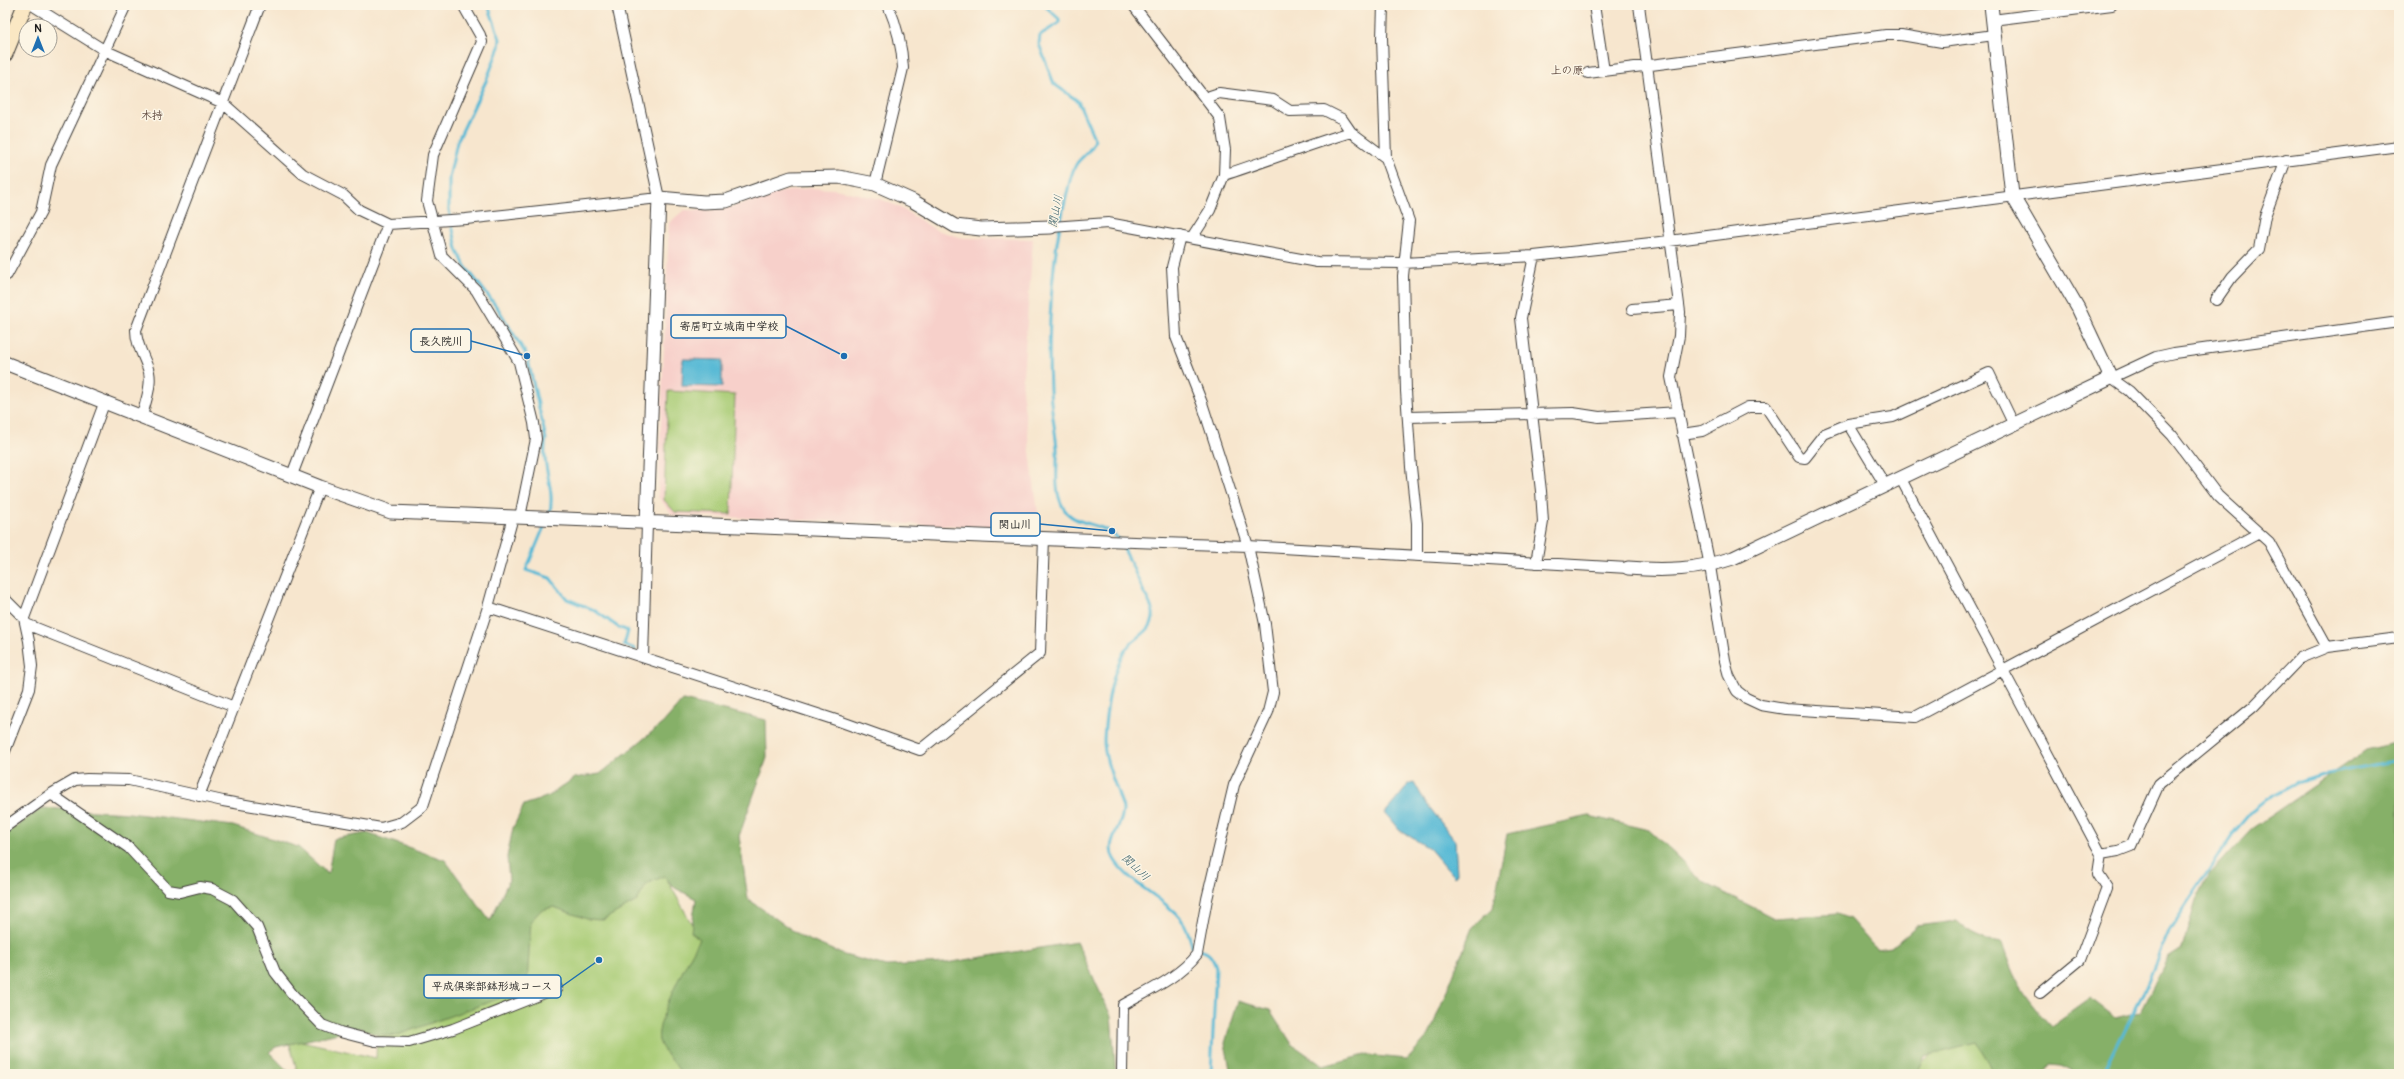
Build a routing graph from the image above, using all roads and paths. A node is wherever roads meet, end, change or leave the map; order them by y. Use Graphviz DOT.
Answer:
graph roads {
  1 [pos="25,5"];
  2 [pos="32,5"];
  3 [pos="126,5"];
  4 [pos="260,5"];
  5 [pos="463,5"];
  6 [pos="617,5"];
  7 [pos="888,5"];
  8 [pos="1133,5"];
  9 [pos="1383,5"];
  10 [pos="1594,5"];
  11 [pos="1639,5"];
  12 [pos="1990,5"];
  13 [pos="2112,5"];
  14 [pos="1992,20"];
  15 [pos="1994,35"];
  16 [pos="104,50"];
  17 [pos="5,54"];
  18 [pos="1648,66"];
  19 [pos="1604,71"];
  20 [pos="1588,73"];
  21 [pos="1207,98"];
  22 [pos="223,103"];
  23 [pos="1351,132"];
  24 [pos="2399,146"];
  25 [pos="1386,158"];
  26 [pos="2286,160"];
  27 [pos="1224,175"];
  28 [pos="875,184"];
  29 [pos="2012,195"];
  30 [pos="659,198"];
  31 [pos="431,221"];
  32 [pos="388,224"];
  33 [pos="1051,227"];
  34 [pos="1180,236"];
  35 [pos="1192,238"];
  36 [pos="1669,241"];
  37 [pos="1534,256"];
  38 [pos="1403,263"];
  39 [pos="5,275"];
  40 [pos="2216,300"];
  41 [pos="1679,305"];
  42 [pos="1632,309"];
  43 [pos="2399,322"];
  44 [pos="5,363"];
  45 [pos="2111,378"];
  46 [pos="105,401"];
  47 [pos="1679,412"];
  48 [pos="1534,415"];
  49 [pos="142,416"];
  50 [pos="1408,417"];
  51 [pos="1848,424"];
  52 [pos="2014,425"];
  53 [pos="1682,434"];
  54 [pos="292,475"];
  55 [pos="1901,478"];
  56 [pos="1885,485"];
  57 [pos="320,487"];
  58 [pos="517,517"];
  59 [pos="647,523"];
  60 [pos="2259,533"];
  61 [pos="1044,538"];
  62 [pos="1106,541"];
  63 [pos="1248,546"];
  64 [pos="1417,556"];
  65 [pos="1536,564"];
  66 [pos="1710,566"];
  67 [pos="1628,568"];
  68 [pos="5,599"];
  69 [pos="488,607"];
  70 [pos="25,621"];
  71 [pos="2399,638"];
  72 [pos="2327,647"];
  73 [pos="643,657"];
  74 [pos="2003,669"];
  75 [pos="234,706"];
  76 [pos="5,751"];
  77 [pos="51,794"];
  78 [pos="199,796"];
  79 [pos="5,826"];
  80 [pos="2101,854"];
  81 [pos="557,988"];
  82 [pos="2040,993"];
  83 [pos="1122,1074"];
  1 -- 17 [label="main road"];
  2 -- 16 [label="street"];
  3 -- 16 [label="street"];
  4 -- 22 [label="street"];
  5 -- 31 [label="street"];
  6 -- 30 [label="street"];
  7 -- 28 [label="street"];
  8 -- 21 [label="street"];
  9 -- 25 [label="street"];
  10 -- 19 [label="street"];
  11 -- 18 [label="street"];
  12 -- 14 [label="street"];
  13 -- 14 [label="street"];
  14 -- 15 [label="street"];
  15 -- 18 [label="street"];
  15 -- 29 [label="street"];
  16 -- 22 [label="street"];
  16 -- 39 [label="street"];
  18 -- 19 [label="street"];
  18 -- 36 [label="street"];
  19 -- 20 [label="street"];
  21 -- 23 [label="street"];
  21 -- 27 [label="street"];
  22 -- 32 [label="street"];
  22 -- 49 [label="street"];
  23 -- 25 [label="street"];
  23 -- 27 [label="street"];
  24 -- 26 [label="street"];
  25 -- 38 [label="street"];
  26 -- 29 [label="street"];
  26 -- 40 [label="street"];
  27 -- 35 [label="street"];
  28 -- 30 [label="street"];
  28 -- 33 [label="street"];
  29 -- 36 [label="street"];
  29 -- 45 [label="street"];
  30 -- 31 [label="street"];
  30 -- 59 [label="street"];
  31 -- 32 [label="street"];
  31 -- 58 [label="street"];
  32 -- 54 [label="street"];
  33 -- 34 [label="street"];
  34 -- 35 [label="street"];
  34 -- 63 [label="street"];
  35 -- 38 [label="street"];
  36 -- 37 [label="street"];
  36 -- 41 [label="street"];
  37 -- 38 [label="street"];
  37 -- 48 [label="street"];
  38 -- 50 [label="street"];
  41 -- 42 [label="street"];
  41 -- 47 [label="street"];
  43 -- 45 [label="street"];
  44 -- 46 [label="street"];
  45 -- 52 [label="street"];
  45 -- 60 [label="street"];
  46 -- 49 [label="street"];
  46 -- 70 [label="street"];
  47 -- 48 [label="street"];
  47 -- 53 [label="street"];
  48 -- 50 [label="street"];
  48 -- 65 [label="street"];
  49 -- 54 [label="street"];
  50 -- 64 [label="street"];
  51 -- 52 [label="street"];
  51 -- 53 [label="street"];
  51 -- 56 [label="street"];
  52 -- 55 [label="street"];
  53 -- 66 [label="street"];
  54 -- 57 [label="street"];
  55 -- 56 [label="street"];
  55 -- 74 [label="street"];
  56 -- 66 [label="street"];
  57 -- 58 [label="street"];
  57 -- 75 [label="street"];
  58 -- 59 [label="street"];
  58 -- 69 [label="street"];
  59 -- 61 [label="street"];
  59 -- 73 [label="street"];
  60 -- 72 [label="street"];
  60 -- 74 [label="street"];
  61 -- 62 [label="street"];
  61 -- 73 [label="street"];
  62 -- 63 [label="street"];
  63 -- 64 [label="street"];
  63 -- 83 [label="street"];
  64 -- 65 [label="street"];
  65 -- 67 [label="street"];
  66 -- 67 [label="street"];
  66 -- 74 [label="street"];
  68 -- 70 [label="street"];
  69 -- 73 [label="street"];
  69 -- 78 [label="street"];
  70 -- 75 [label="street"];
  70 -- 76 [label="street"];
  71 -- 72 [label="street"];
  72 -- 80 [label="street"];
  74 -- 80 [label="street"];
  75 -- 78 [label="street"];
  77 -- 78 [label="street"];
  77 -- 79 [label="street"];
  77 -- 81 [label="street"];
  80 -- 82 [label="street"];
}
